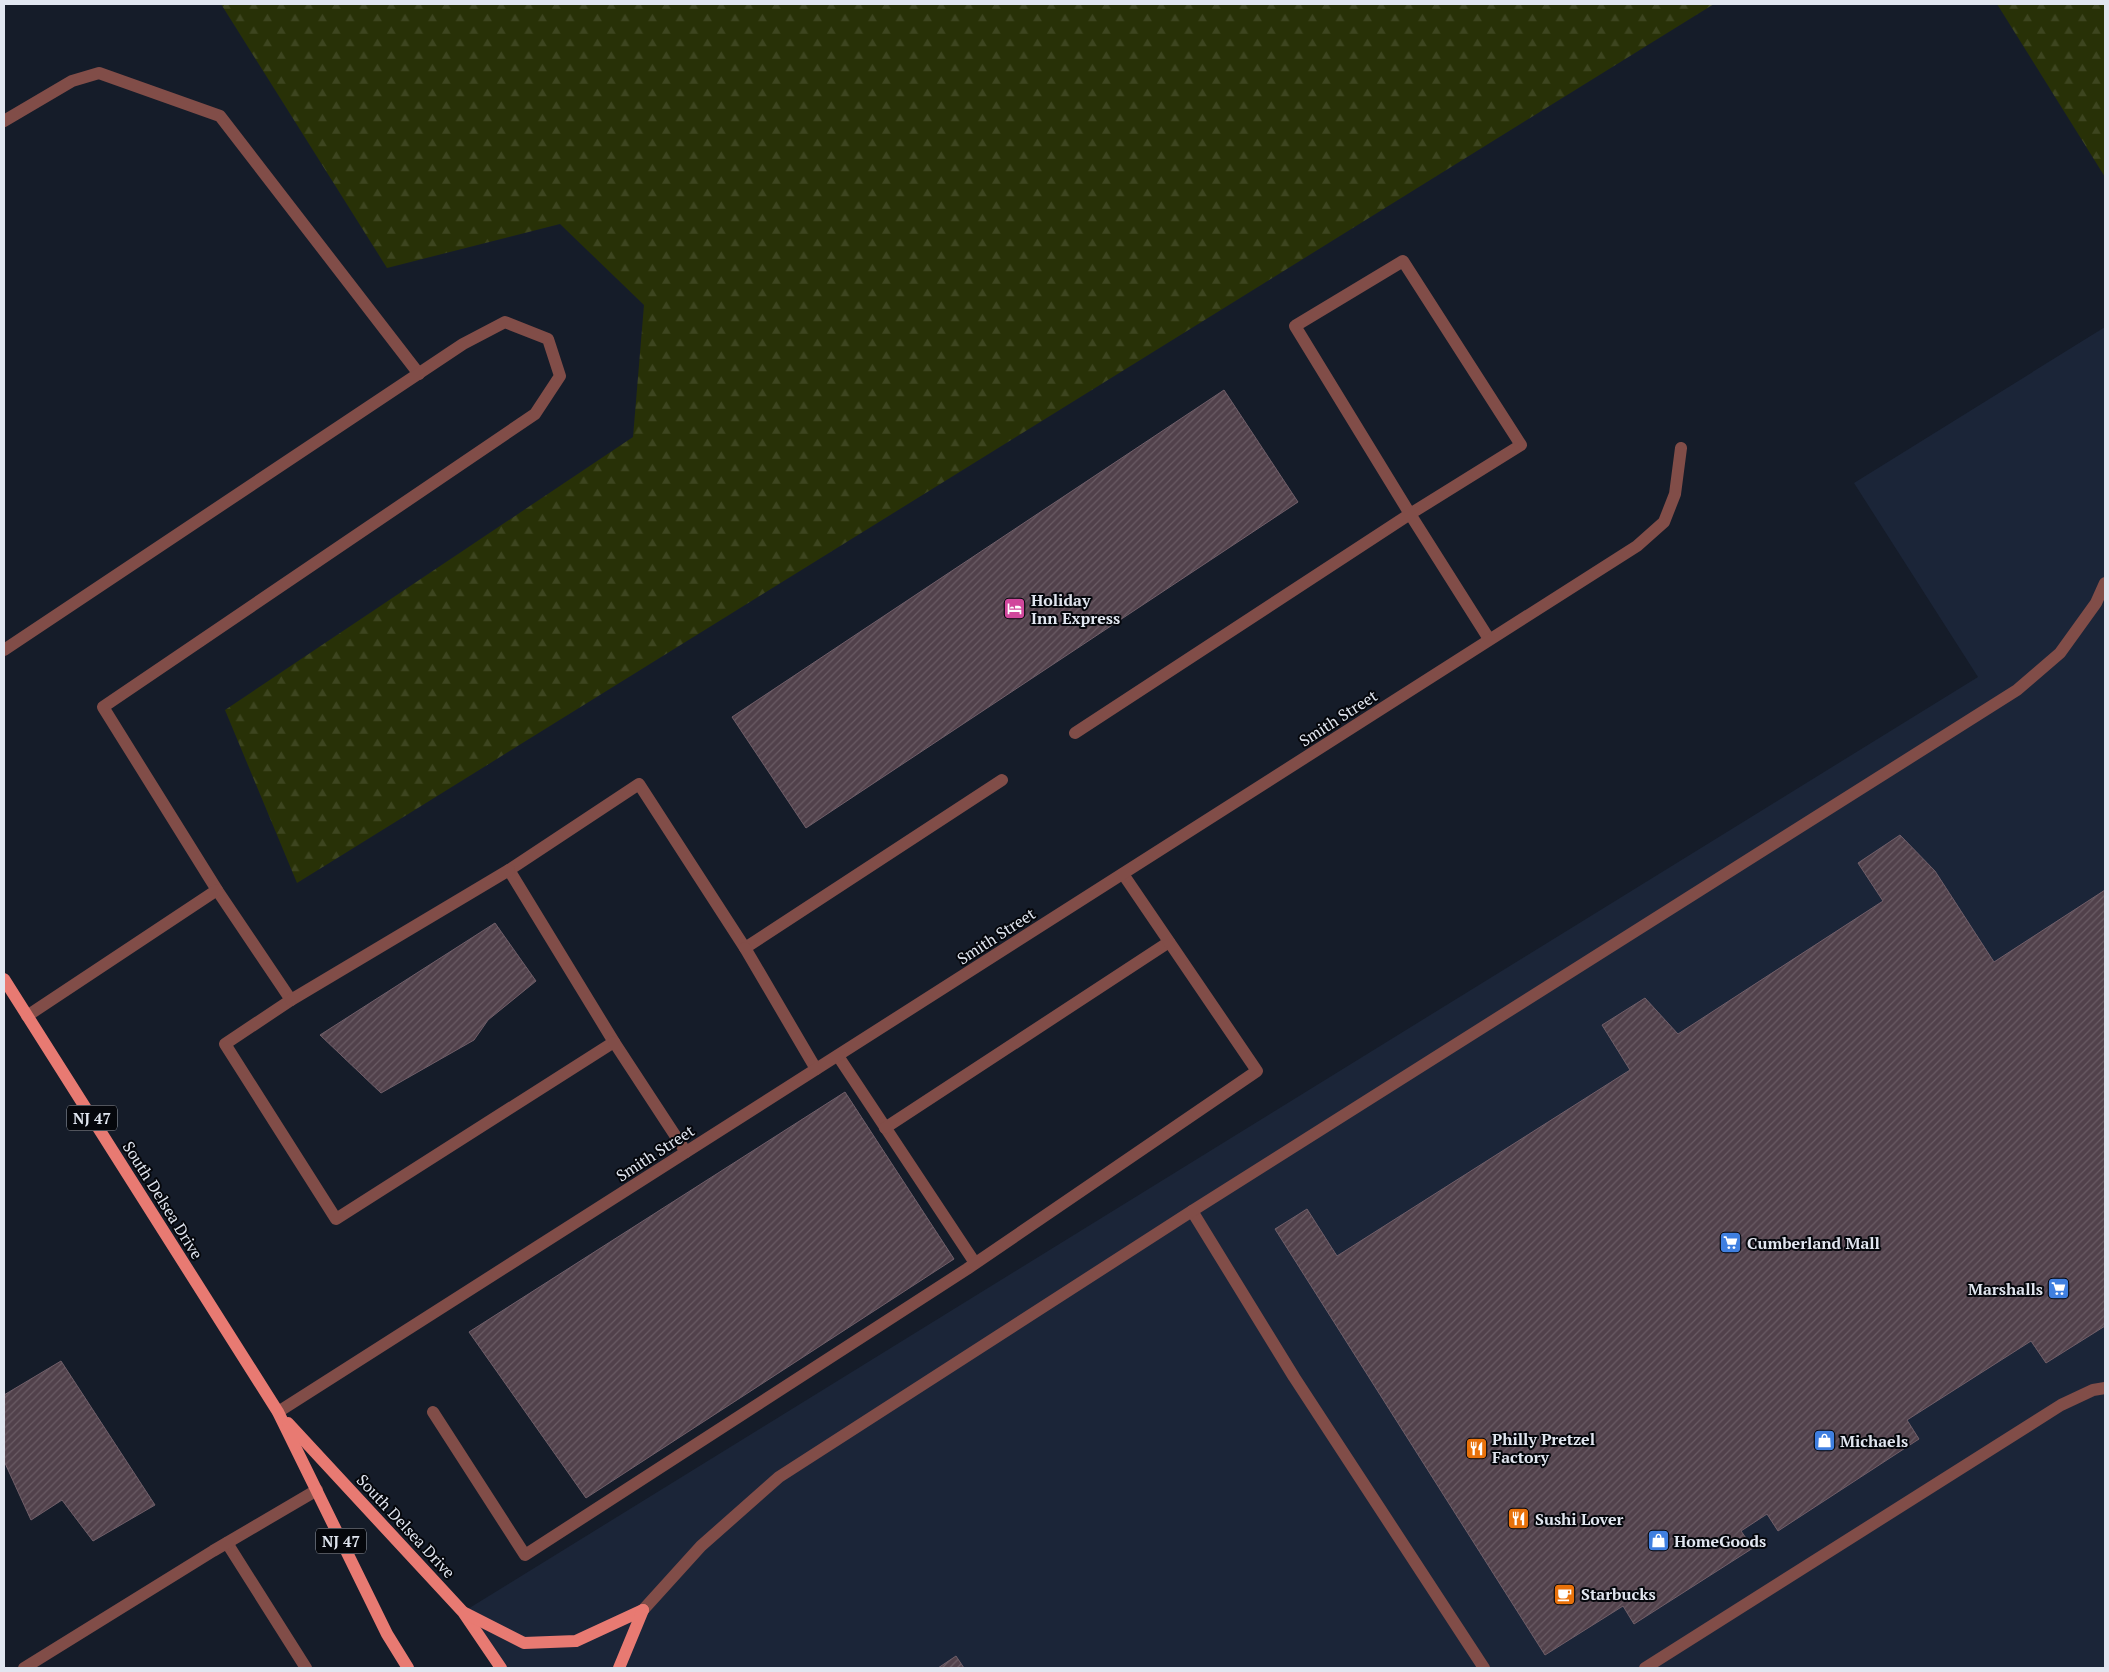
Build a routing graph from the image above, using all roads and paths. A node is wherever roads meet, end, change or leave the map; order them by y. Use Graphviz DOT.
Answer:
graph roads {
  1 [pos="4,121"];
  2 [pos="419,374"];
  3 [pos="1681,448"];
  4 [pos="1410,514"];
  5 [pos="2105,583"];
  6 [pos="1489,639"];
  7 [pos="4,650"];
  8 [pos="1075,733"];
  9 [pos="1002,780"];
  10 [pos="509,870"];
  11 [pos="1123,874"];
  12 [pos="217,890"];
  13 [pos="1169,942"];
  14 [pos="745,948"];
  15 [pos="4,979"];
  16 [pos="291,1000"];
  17 [pos="27,1016"];
  18 [pos="614,1042"];
  19 [pos="838,1056"];
  20 [pos="816,1069"];
  21 [pos="885,1128"];
  22 [pos="686,1152"];
  23 [pos="1192,1211"];
  24 [pos="975,1263"];
  25 [pos="2105,1388"];
  26 [pos="278,1412"];
  27 [pos="433,1412"];
  28 [pos="316,1490"];
  29 [pos="227,1543"];
  30 [pos="643,1610"];
  31 [pos="463,1612"];
  32 [pos="24,1668"];
  33 [pos="306,1668"];
  34 [pos="408,1668"];
  35 [pos="501,1668"];
  36 [pos="619,1668"];
  37 [pos="1484,1668"];
  38 [pos="1645,1668"];
  1 -- 2 [label="street"];
  2 -- 7 [label="street"];
  2 -- 12 [label="street"];
  3 -- 6 [label="street, Smith Street"];
  4 -- 4 [label="street"];
  4 -- 6 [label="street"];
  4 -- 8 [label="street"];
  5 -- 23 [label="street"];
  6 -- 11 [label="street, Smith Street"];
  9 -- 14 [label="street"];
  10 -- 14 [label="street"];
  10 -- 16 [label="street"];
  10 -- 18 [label="street"];
  11 -- 13 [label="street"];
  11 -- 19 [label="street, Smith Street"];
  12 -- 16 [label="street"];
  12 -- 17 [label="street"];
  13 -- 21 [label="street"];
  13 -- 24 [label="street"];
  14 -- 20 [label="street"];
  15 -- 17 [label="main road, South Delsea Drive / NJ 47"];
  16 -- 18 [label="street"];
  17 -- 26 [label="main road, South Delsea Drive / NJ 47"];
  18 -- 22 [label="street"];
  19 -- 20 [label="street, Smith Street"];
  19 -- 21 [label="street"];
  20 -- 22 [label="street, Smith Street"];
  21 -- 24 [label="street"];
  22 -- 26 [label="street, Smith Street"];
  23 -- 30 [label="street"];
  23 -- 37 [label="street"];
  24 -- 27 [label="street"];
  25 -- 38 [label="street"];
  26 -- 28 [label="main road, South Delsea Drive / NJ 47"];
  26 -- 31 [label="main road, South Delsea Drive / NJ 47"];
  28 -- 29 [label="street"];
  28 -- 34 [label="main road, South Delsea Drive / NJ 47"];
  29 -- 32 [label="street"];
  29 -- 33 [label="street"];
  30 -- 31 [label="main road"];
  30 -- 36 [label="main road"];
  31 -- 35 [label="main road, South Delsea Drive / NJ 47"];
}
